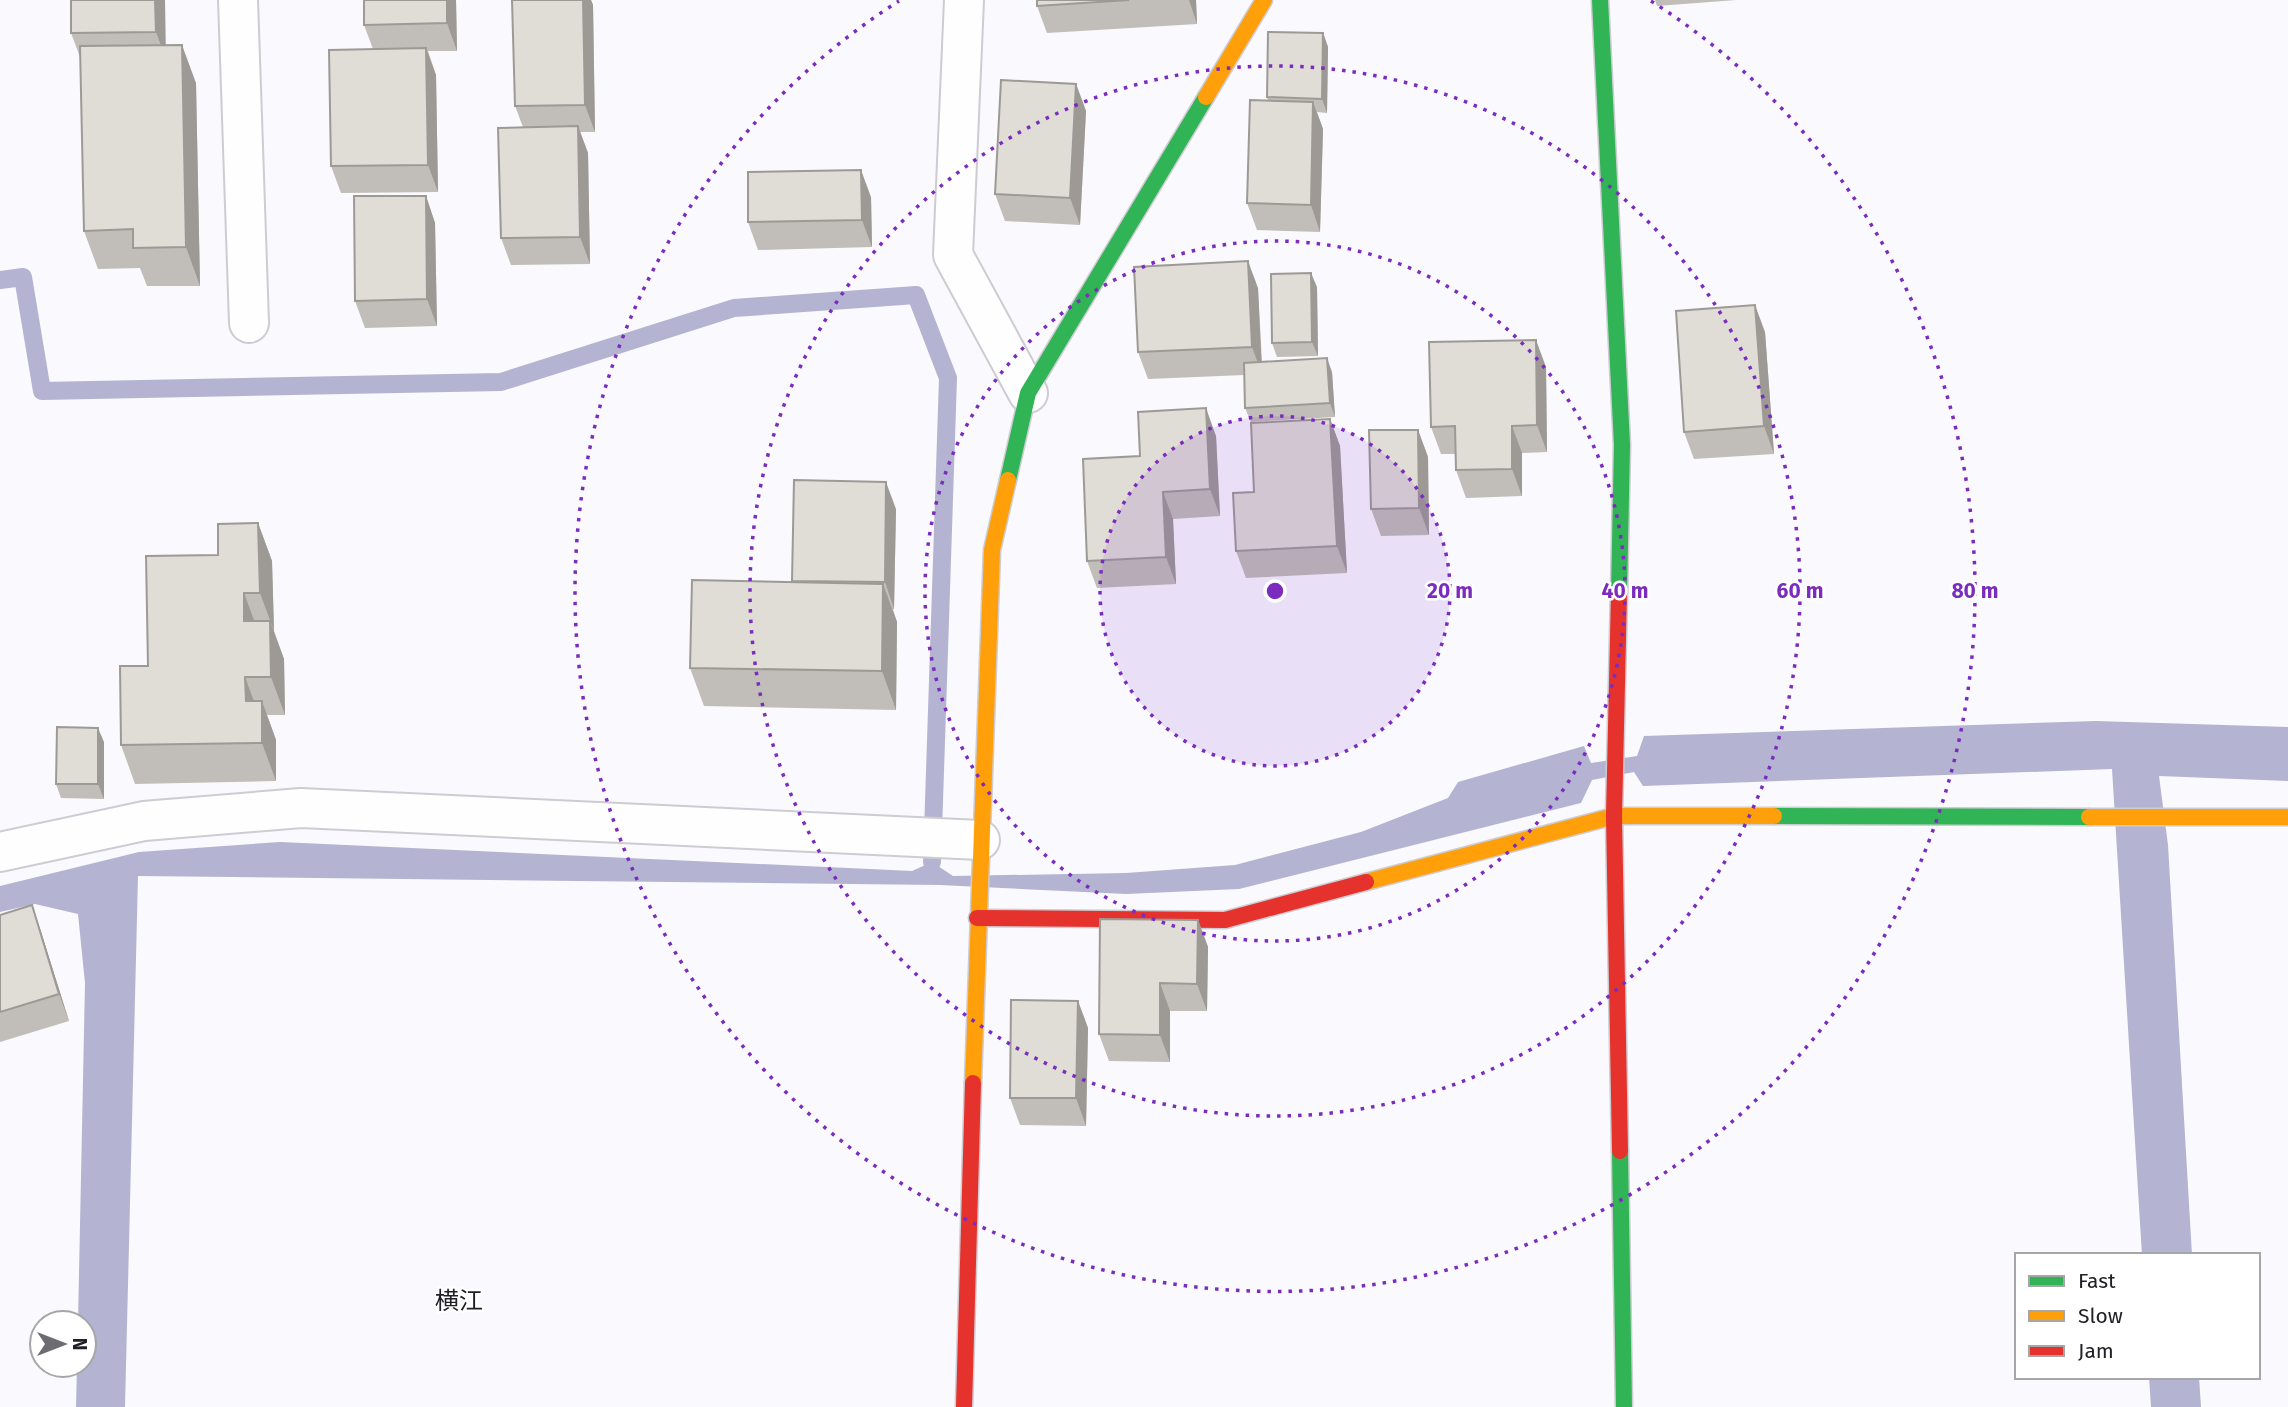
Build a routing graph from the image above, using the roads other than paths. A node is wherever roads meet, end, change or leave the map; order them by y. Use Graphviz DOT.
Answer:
graph roads {
  1 [pos="238,0"];
  2 [pos="964,0"];
  3 [pos="1264,0"];
  4 [pos="1600,0"];
  5 [pos="249,323"];
  6 [pos="1028,393"];
  7 [pos="1614,816"];
  8 [pos="2288,817"];
  9 [pos="949,839"];
  10 [pos="0,852"];
  11 [pos="977,918"];
  12 [pos="964,1407"];
  13 [pos="1624,1407"];
  1 -- 5 [label="street"];
  2 -- 6 [label="street"];
  3 -- 6 [label="street"];
  4 -- 7 [label="street"];
  6 -- 9 [label="street"];
  7 -- 8 [label="street"];
  7 -- 11 [label="street"];
  7 -- 13 [label="street"];
  9 -- 10 [label="street"];
  9 -- 11 [label="street"];
  11 -- 12 [label="street"];
}
